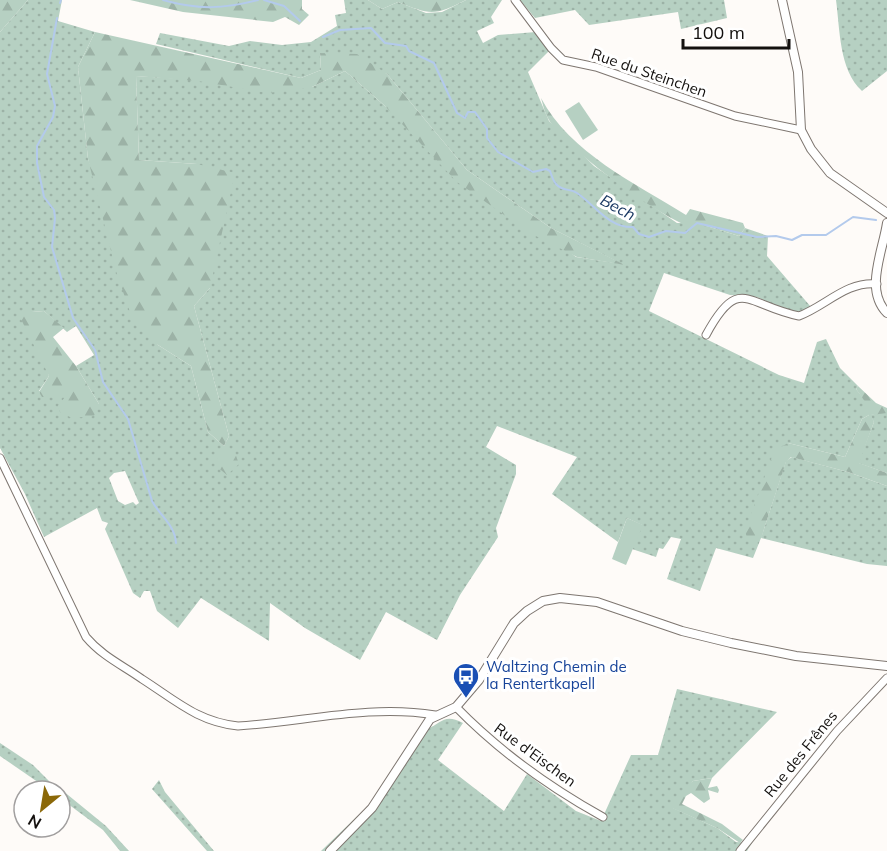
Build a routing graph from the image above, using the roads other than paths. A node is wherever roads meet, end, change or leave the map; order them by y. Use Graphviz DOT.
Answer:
graph roads {
  1 [pos="515,0"];
  2 [pos="782,0"];
  3 [pos="801,130"];
  4 [pos="887,213"];
  5 [pos="887,224"];
  6 [pos="877,284"];
  7 [pos="887,313"];
  8 [pos="706,335"];
  9 [pos="0,458"];
  10 [pos="887,666"];
  11 [pos="887,678"];
  12 [pos="456,707"];
  13 [pos="435,715"];
  14 [pos="603,817"];
  15 [pos="330,851"];
  16 [pos="740,851"];
  1 -- 3 [label="street, Rue du Steinchen"];
  2 -- 3 [label="street"];
  3 -- 4 [label="street"];
  5 -- 6 [label="street"];
  6 -- 7 [label="street"];
  6 -- 8 [label="street"];
  9 -- 13 [label="street"];
  10 -- 12 [label="street"];
  11 -- 16 [label="street, Rue des Frênes"];
  12 -- 13 [label="street"];
  12 -- 14 [label="street, Rue d'Eischen"];
  13 -- 15 [label="street"];
}
